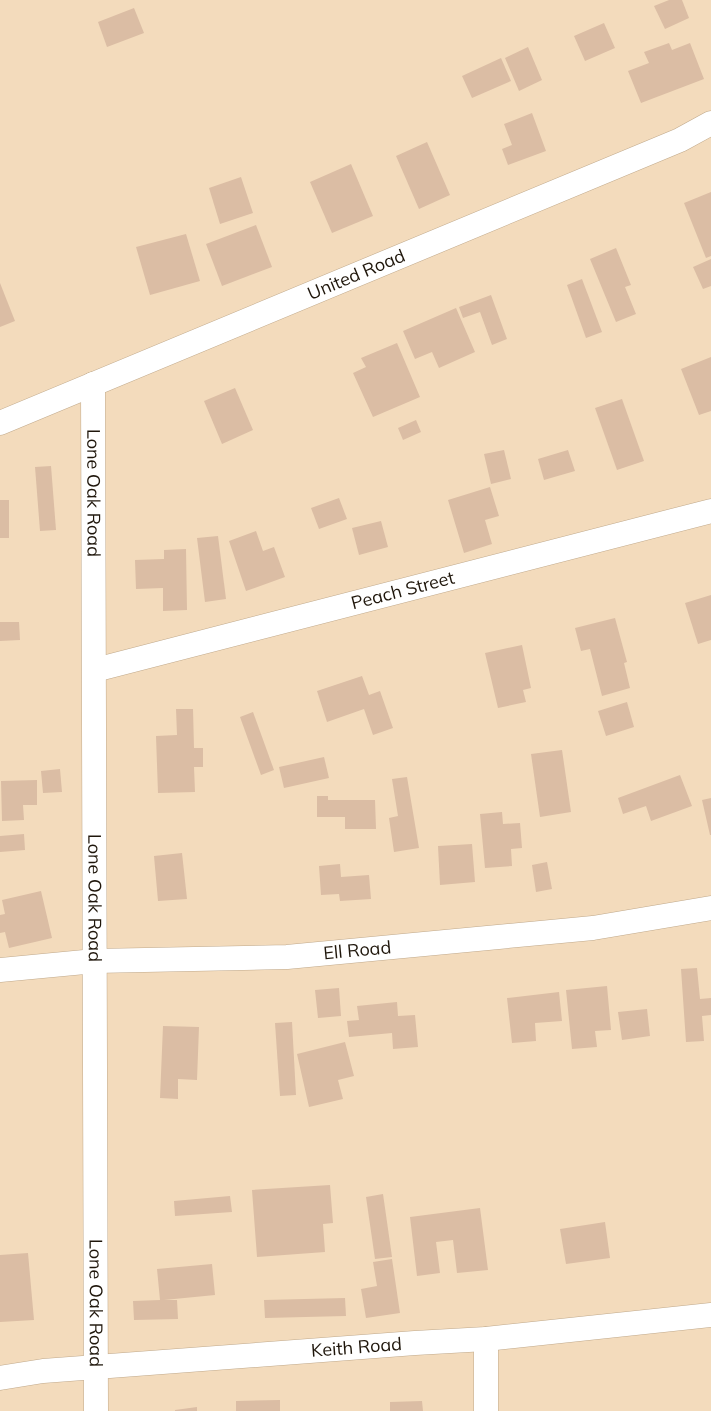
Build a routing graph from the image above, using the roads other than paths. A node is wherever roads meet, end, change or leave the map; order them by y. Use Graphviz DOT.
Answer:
graph roads {
  1 [pos="711,123"];
  2 [pos="93,384"];
  3 [pos="0,423"];
  4 [pos="711,511"];
  5 [pos="95,670"];
  6 [pos="711,908"];
  7 [pos="96,961"];
  8 [pos="0,970"];
  9 [pos="711,1315"];
  10 [pos="486,1339"];
  11 [pos="96,1367"];
  12 [pos="0,1378"];
  13 [pos="96,1411"];
  14 [pos="486,1411"];
  1 -- 2 [label="street, United Road"];
  2 -- 3 [label="street, United Road"];
  2 -- 5 [label="street, Lone Oak Road"];
  4 -- 5 [label="street, Peach Street"];
  5 -- 7 [label="street, Lone Oak Road"];
  6 -- 7 [label="street, Ell Road"];
  7 -- 8 [label="street, Ell Road"];
  7 -- 11 [label="street, Lone Oak Road"];
  9 -- 10 [label="street, Keith Road"];
  10 -- 11 [label="street, Keith Road"];
  10 -- 14 [label="street"];
  11 -- 12 [label="street, Keith Road"];
  11 -- 13 [label="street, Lone Oak Road"];
}
